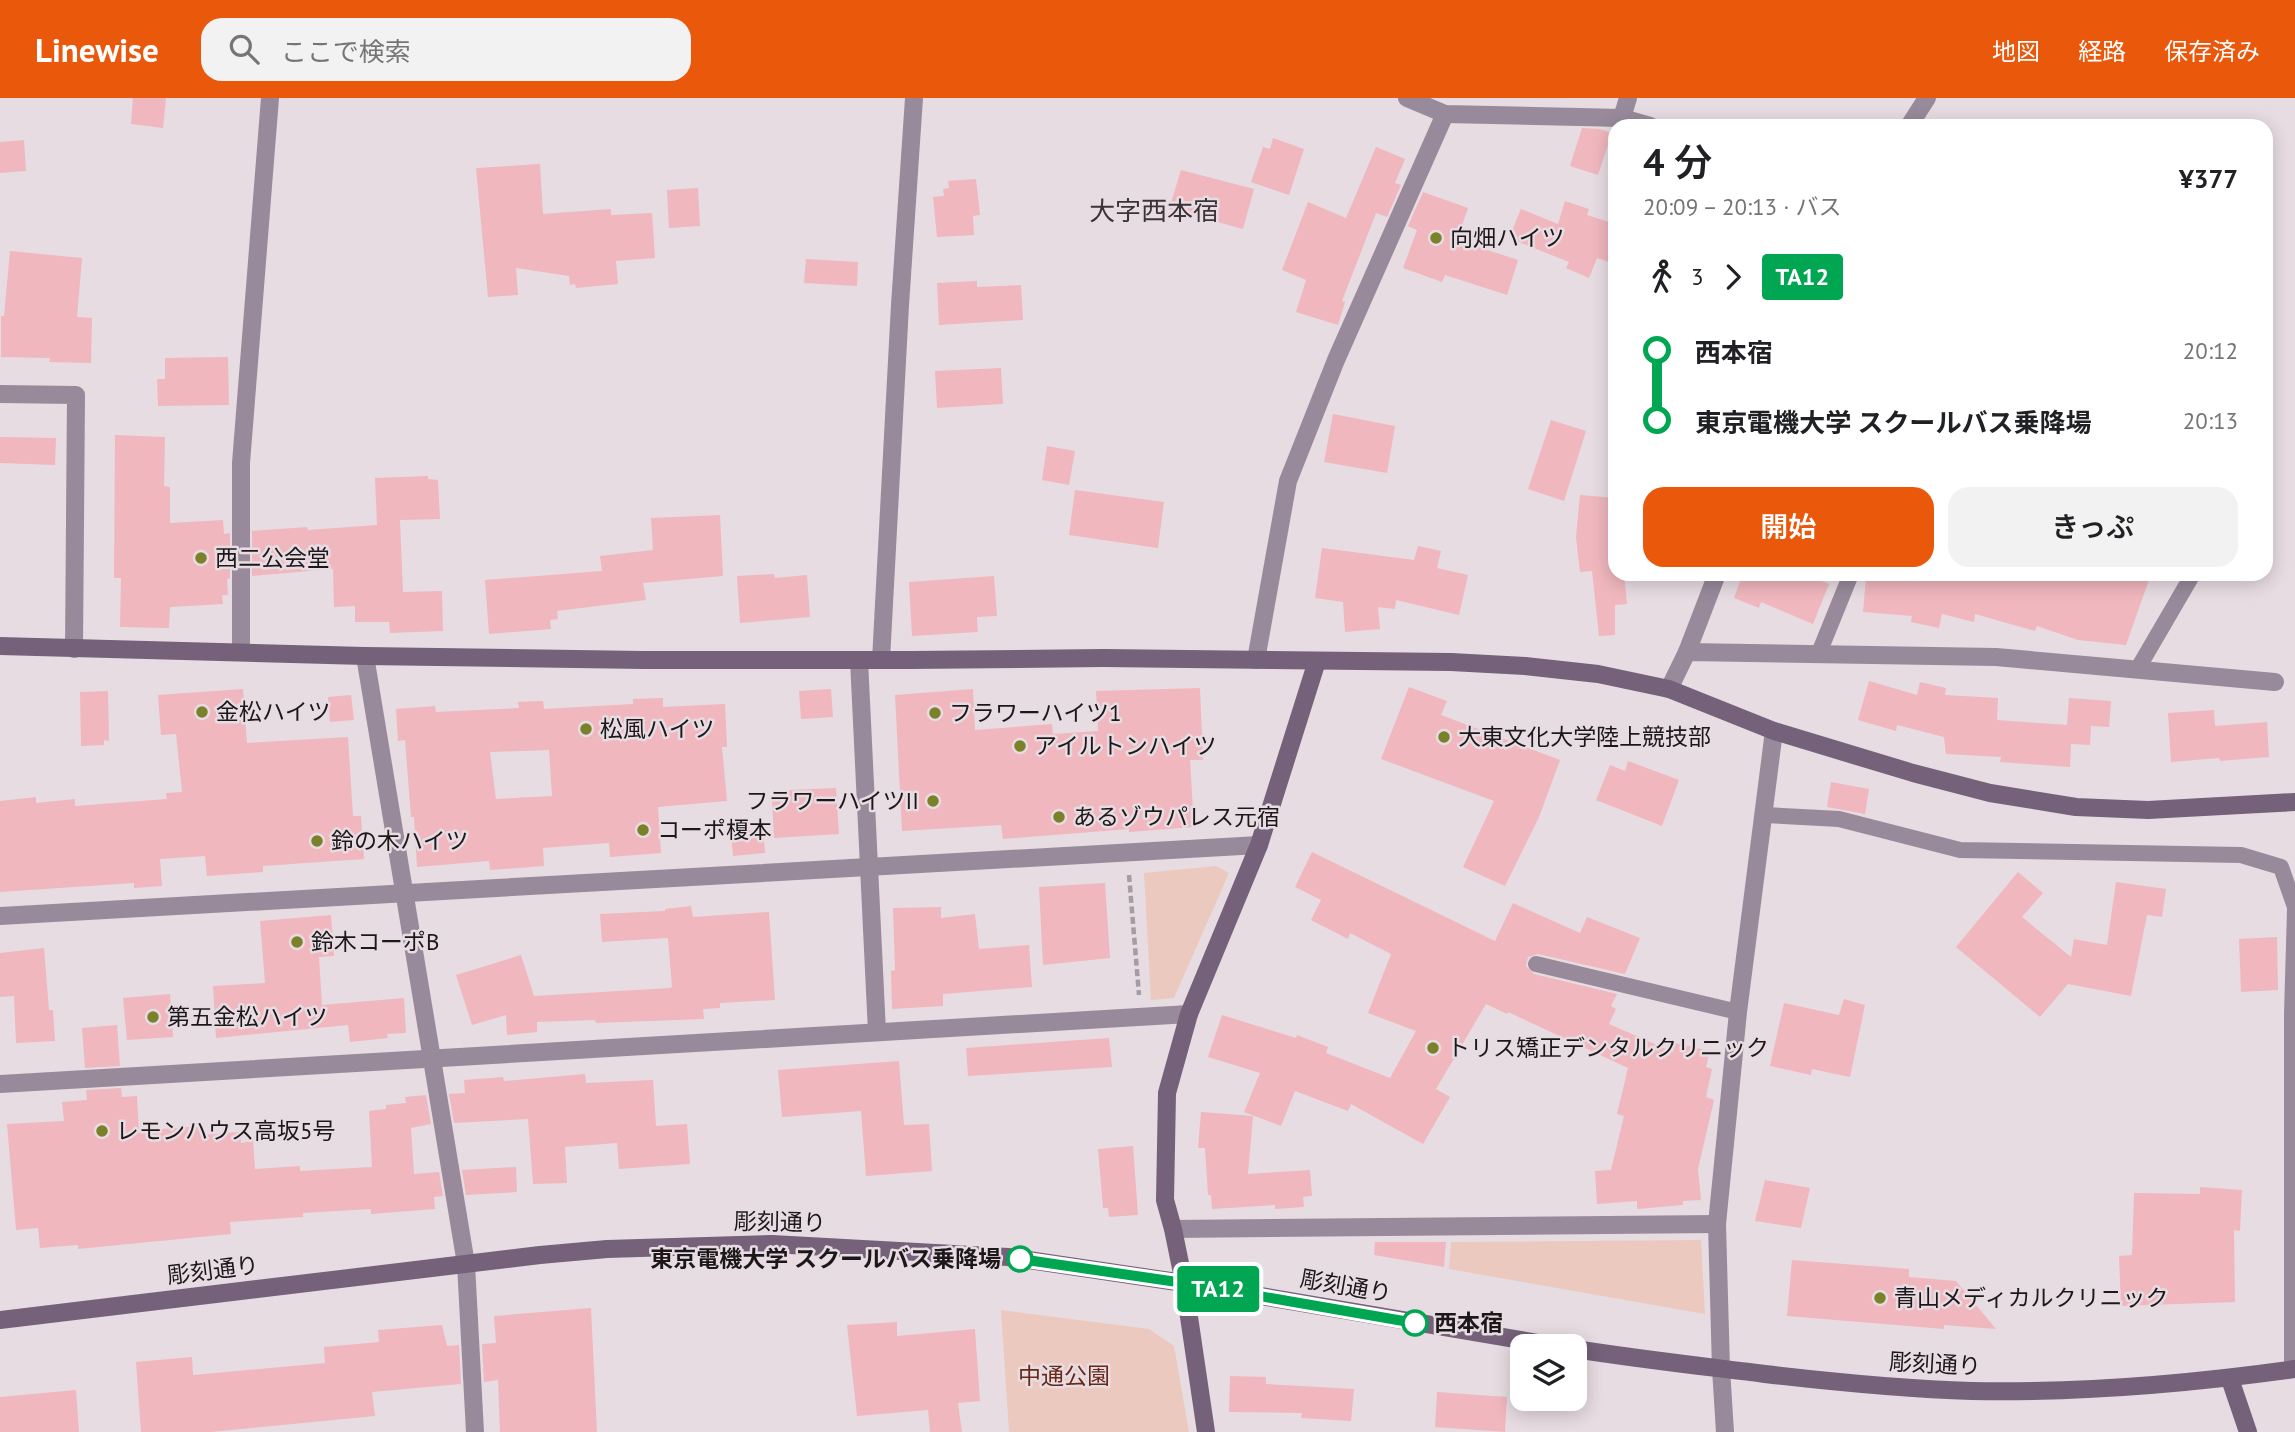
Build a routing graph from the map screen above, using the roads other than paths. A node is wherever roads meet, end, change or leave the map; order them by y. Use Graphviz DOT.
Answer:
graph roads {
  1 [pos="270,98"];
  2 [pos="914,98"];
  3 [pos="1407,98"];
  4 [pos="1628,98"];
  5 [pos="1927,98"];
  6 [pos="1445,114"];
  7 [pos="1622,117"];
  8 [pos="1628,119"];
  9 [pos="1914,119"];
  10 [pos="0,394"];
  11 [pos="1714,581"];
  12 [pos="1848,581"];
  13 [pos="2189,581"];
  14 [pos="0,646"];
  15 [pos="74,649"];
  16 [pos="241,652"];
  17 [pos="1687,652"];
  18 [pos="1819,653"];
  19 [pos="365,656"];
  20 [pos="859,660"];
  21 [pos="881,660"];
  22 [pos="1256,660"];
  23 [pos="1317,661"];
  24 [pos="2137,670"];
  25 [pos="2275,682"];
  26 [pos="1669,689"];
  27 [pos="1774,731"];
  28 [pos="2295,802"];
  29 [pos="1765,815"];
  30 [pos="1259,845"];
  31 [pos="869,867"];
  32 [pos="405,894"];
  33 [pos="2295,909"];
  34 [pos="0,916"];
  35 [pos="1536,964"];
  36 [pos="1738,1012"];
  37 [pos="1189,1014"];
  38 [pos="877,1032"];
  39 [pos="433,1059"];
  40 [pos="0,1084"];
  41 [pos="1717,1224"];
  42 [pos="1173,1229"];
  43 [pos="466,1264"];
  44 [pos="1184,1283"];
  45 [pos="0,1320"];
  46 [pos="1510,1338"];
  47 [pos="1587,1351"];
  48 [pos="1721,1368"];
  49 [pos="2294,1370"];
  50 [pos="2230,1379"];
  51 [pos="475,1432"];
  52 [pos="1206,1432"];
  53 [pos="1725,1432"];
  54 [pos="2248,1432"];
  1 -- 16 [label="street"];
  2 -- 21 [label="street"];
  3 -- 6 [label="street"];
  4 -- 7 [label="street"];
  5 -- 9 [label="street"];
  6 -- 7 [label="street"];
  6 -- 22 [label="street"];
  7 -- 8 [label="street"];
  10 -- 15 [label="street"];
  11 -- 17 [label="street"];
  12 -- 18 [label="lane"];
  13 -- 24 [label="lane"];
  14 -- 15 [label="street"];
  15 -- 16 [label="street"];
  16 -- 19 [label="street"];
  17 -- 18 [label="street"];
  17 -- 26 [label="street"];
  18 -- 24 [label="street"];
  19 -- 20 [label="street"];
  19 -- 32 [label="street"];
  20 -- 21 [label="street"];
  20 -- 31 [label="street"];
  21 -- 22 [label="street"];
  22 -- 23 [label="street"];
  23 -- 26 [label="street"];
  23 -- 30 [label="street"];
  24 -- 25 [label="street"];
  26 -- 27 [label="street"];
  27 -- 28 [label="street"];
  27 -- 29 [label="street"];
  29 -- 33 [label="lane"];
  29 -- 36 [label="street"];
  30 -- 31 [label="street"];
  30 -- 37 [label="street"];
  31 -- 32 [label="street"];
  31 -- 38 [label="street"];
  32 -- 34 [label="street"];
  32 -- 39 [label="street"];
  33 -- 49 [label="lane"];
  35 -- 36 [label="lane"];
  36 -- 41 [label="street"];
  37 -- 38 [label="street"];
  37 -- 42 [label="street"];
  38 -- 39 [label="street"];
  39 -- 40 [label="street"];
  39 -- 43 [label="street"];
  41 -- 42 [label="street"];
  41 -- 48 [label="street"];
  42 -- 44 [label="street"];
  43 -- 44 [label="street, 彫刻通り"];
  43 -- 45 [label="street, 彫刻通り"];
  43 -- 51 [label="street"];
  44 -- 46 [label="street, 彫刻通り"];
  44 -- 52 [label="street"];
  47 -- 48 [label="street, 彫刻通り"];
  48 -- 50 [label="street, 彫刻通り"];
  48 -- 53 [label="street"];
  49 -- 50 [label="street, 彫刻通り"];
  50 -- 54 [label="street"];
}
